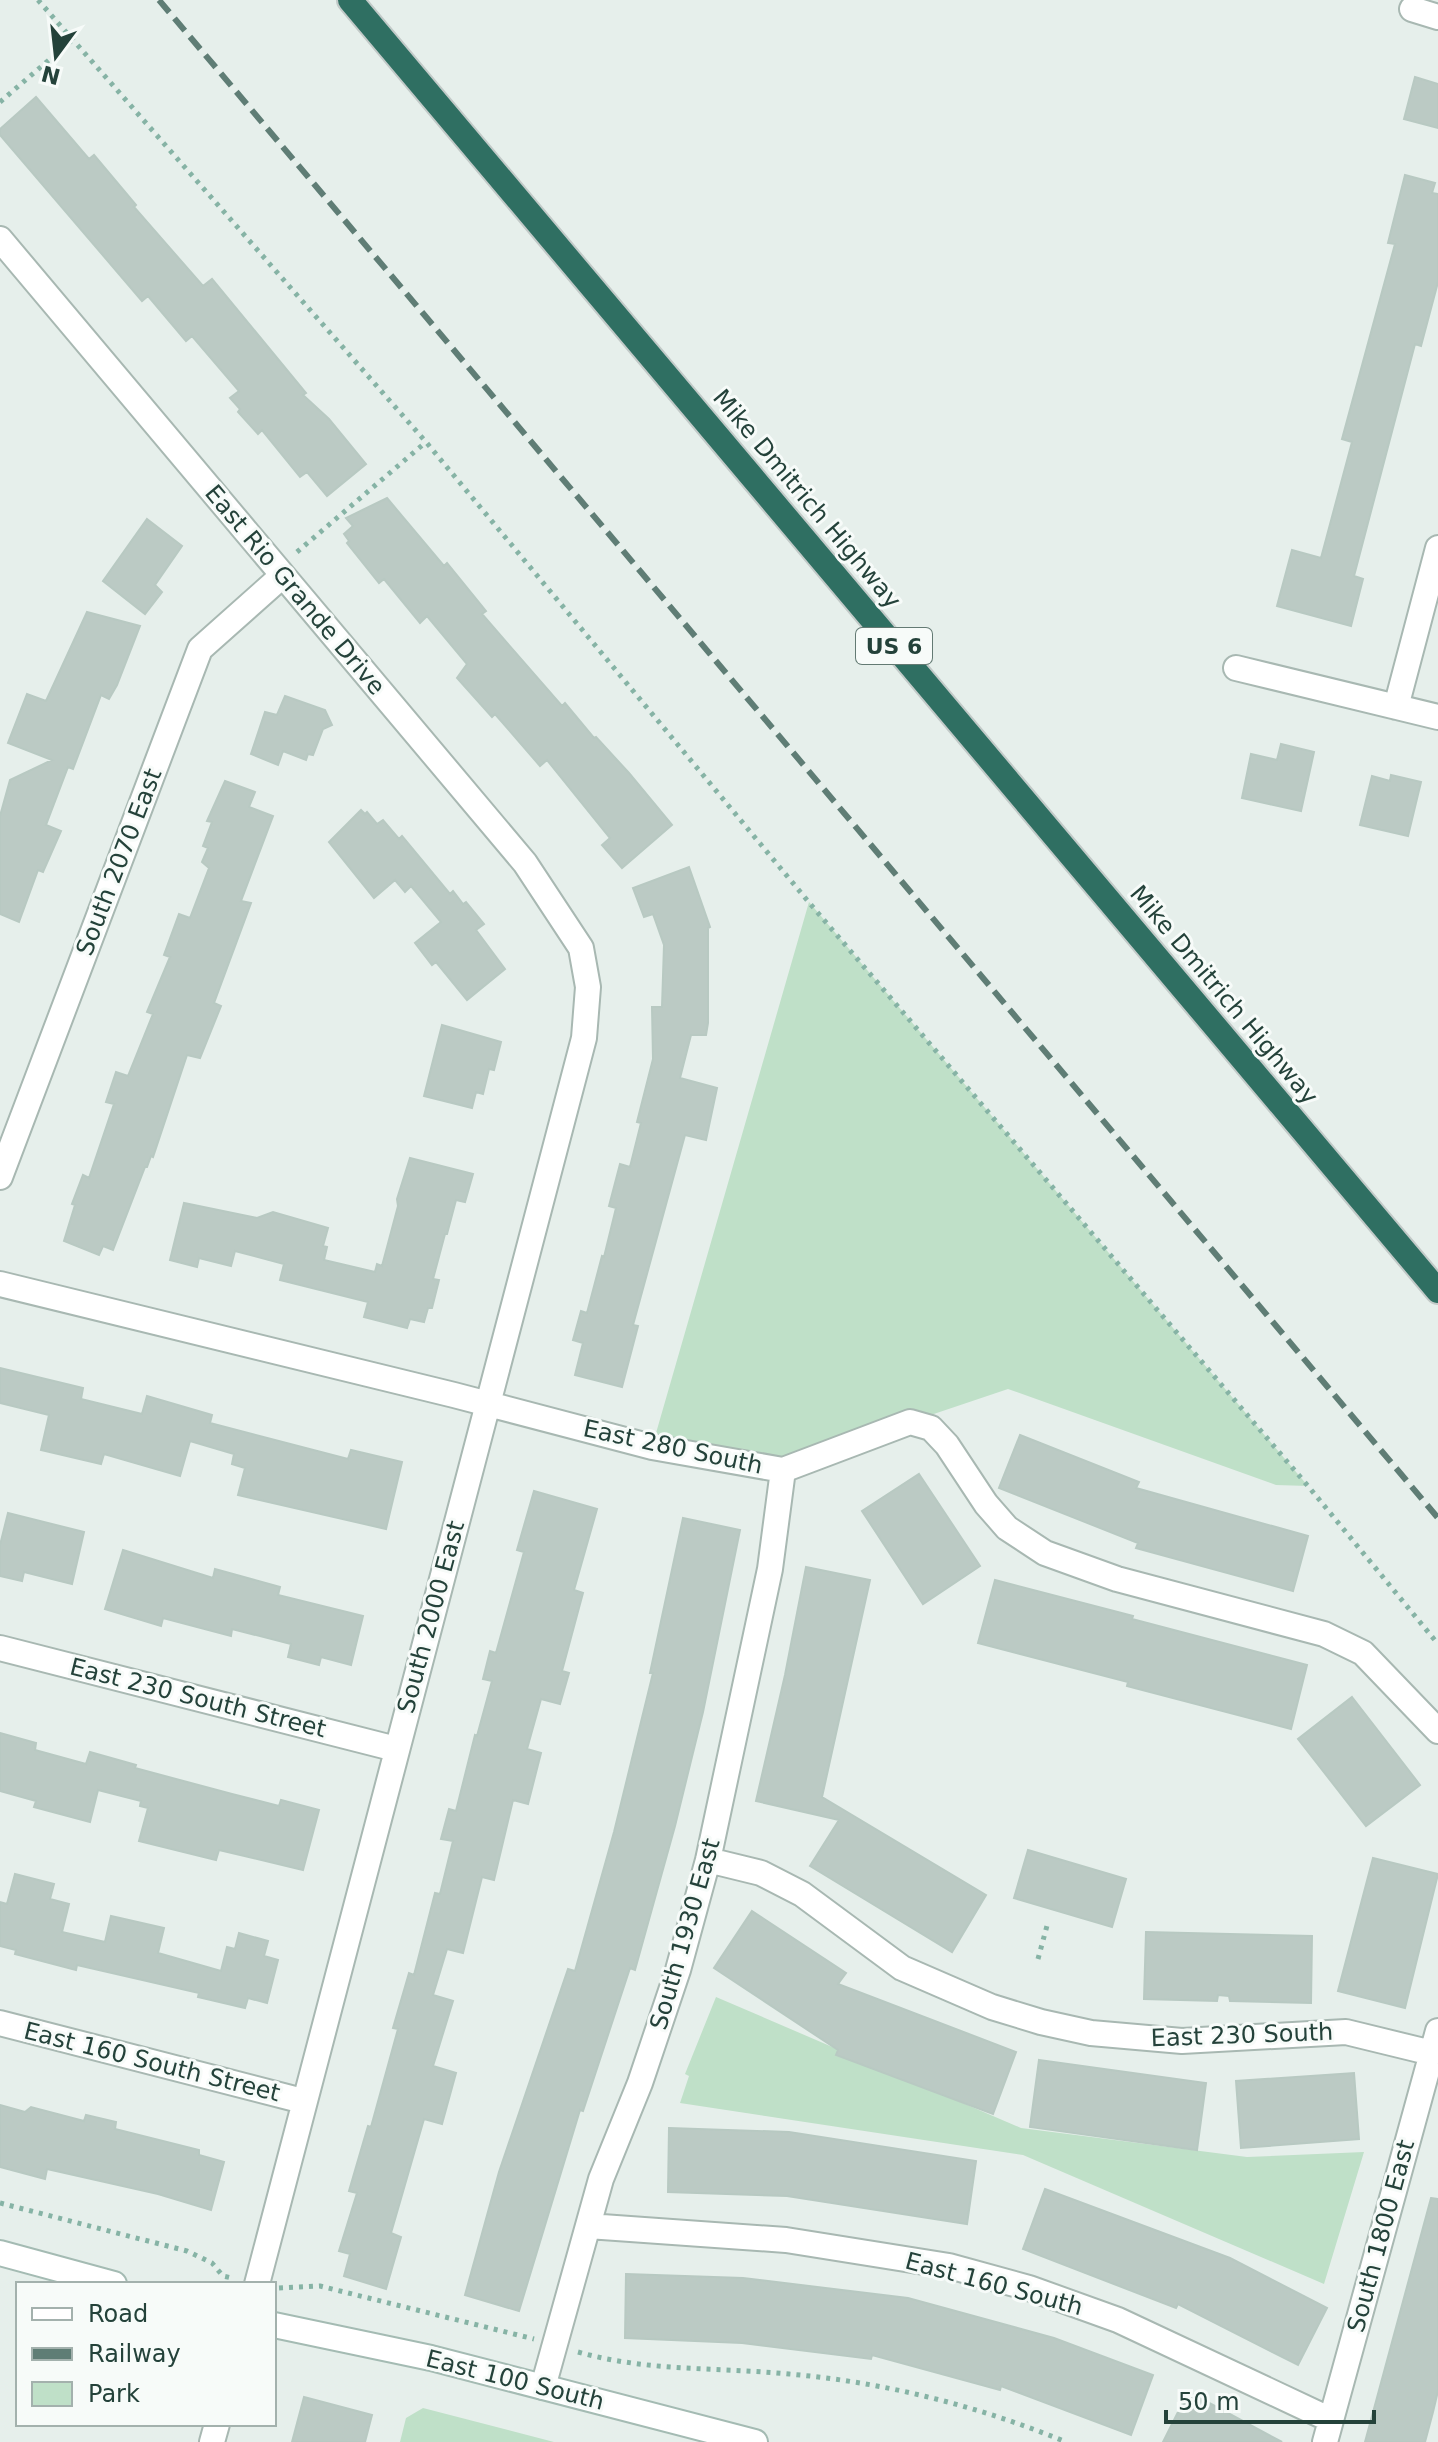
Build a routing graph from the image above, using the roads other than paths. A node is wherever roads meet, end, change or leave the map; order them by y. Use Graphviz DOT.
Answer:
graph roads {
  1 [pos="350,0"];
  2 [pos="1412,9"];
  3 [pos="1438,17"];
  4 [pos="0,239"];
  5 [pos="1438,548"];
  6 [pos="282,576"];
  7 [pos="1236,668"];
  8 [pos="1396,707"];
  9 [pos="1438,717"];
  10 [pos="581,948"];
  11 [pos="0,1177"];
  12 [pos="0,1284"];
  13 [pos="1438,1291"];
  14 [pos="488,1403"];
  15 [pos="783,1470"];
  16 [pos="0,1648"];
  17 [pos="1438,1731"];
  18 [pos="396,1749"];
  19 [pos="708,1860"];
  20 [pos="0,2023"];
  21 [pos="1435,2042"];
  22 [pos="303,2101"];
  23 [pos="588,2226"];
  24 [pos="0,2253"];
  25 [pos="107,2282"];
  26 [pos="258,2282"];
  27 [pos="276,2325"];
  28 [pos="543,2387"];
  29 [pos="1328,2431"];
  30 [pos="755,2442"];
  1 -- 13 [label="highway, Mike Dmitrich Highway / US 6"];
  2 -- 3 [label="street"];
  4 -- 6 [label="street, East Rio Grande Drive"];
  5 -- 8 [label="street"];
  6 -- 10 [label="street, East Rio Grande Drive"];
  6 -- 11 [label="street, South 2070 East"];
  7 -- 8 [label="street"];
  8 -- 9 [label="street"];
  10 -- 14 [label="street, South 2000 East"];
  12 -- 14 [label="street, East 280 South"];
  14 -- 15 [label="street, East 280 South"];
  14 -- 18 [label="street, South 2000 East"];
  15 -- 17 [label="street, East 280 South"];
  15 -- 19 [label="street, South 1930 East"];
  16 -- 18 [label="street, East 230 South Street"];
  18 -- 22 [label="street, South 2000 East"];
  19 -- 21 [label="street, East 230 South"];
  19 -- 23 [label="street, South 1930 East"];
  20 -- 22 [label="street, East 160 South Street"];
  21 -- 29 [label="street, South 1800 East"];
  22 -- 26 [label="street, South 2000 East"];
  23 -- 28 [label="street, South 1930 East"];
  23 -- 29 [label="street, East 160 South"];
  24 -- 25 [label="street"];
  27 -- 28 [label="street, East 100 South"];
  28 -- 30 [label="street, East 100 South"];
}
